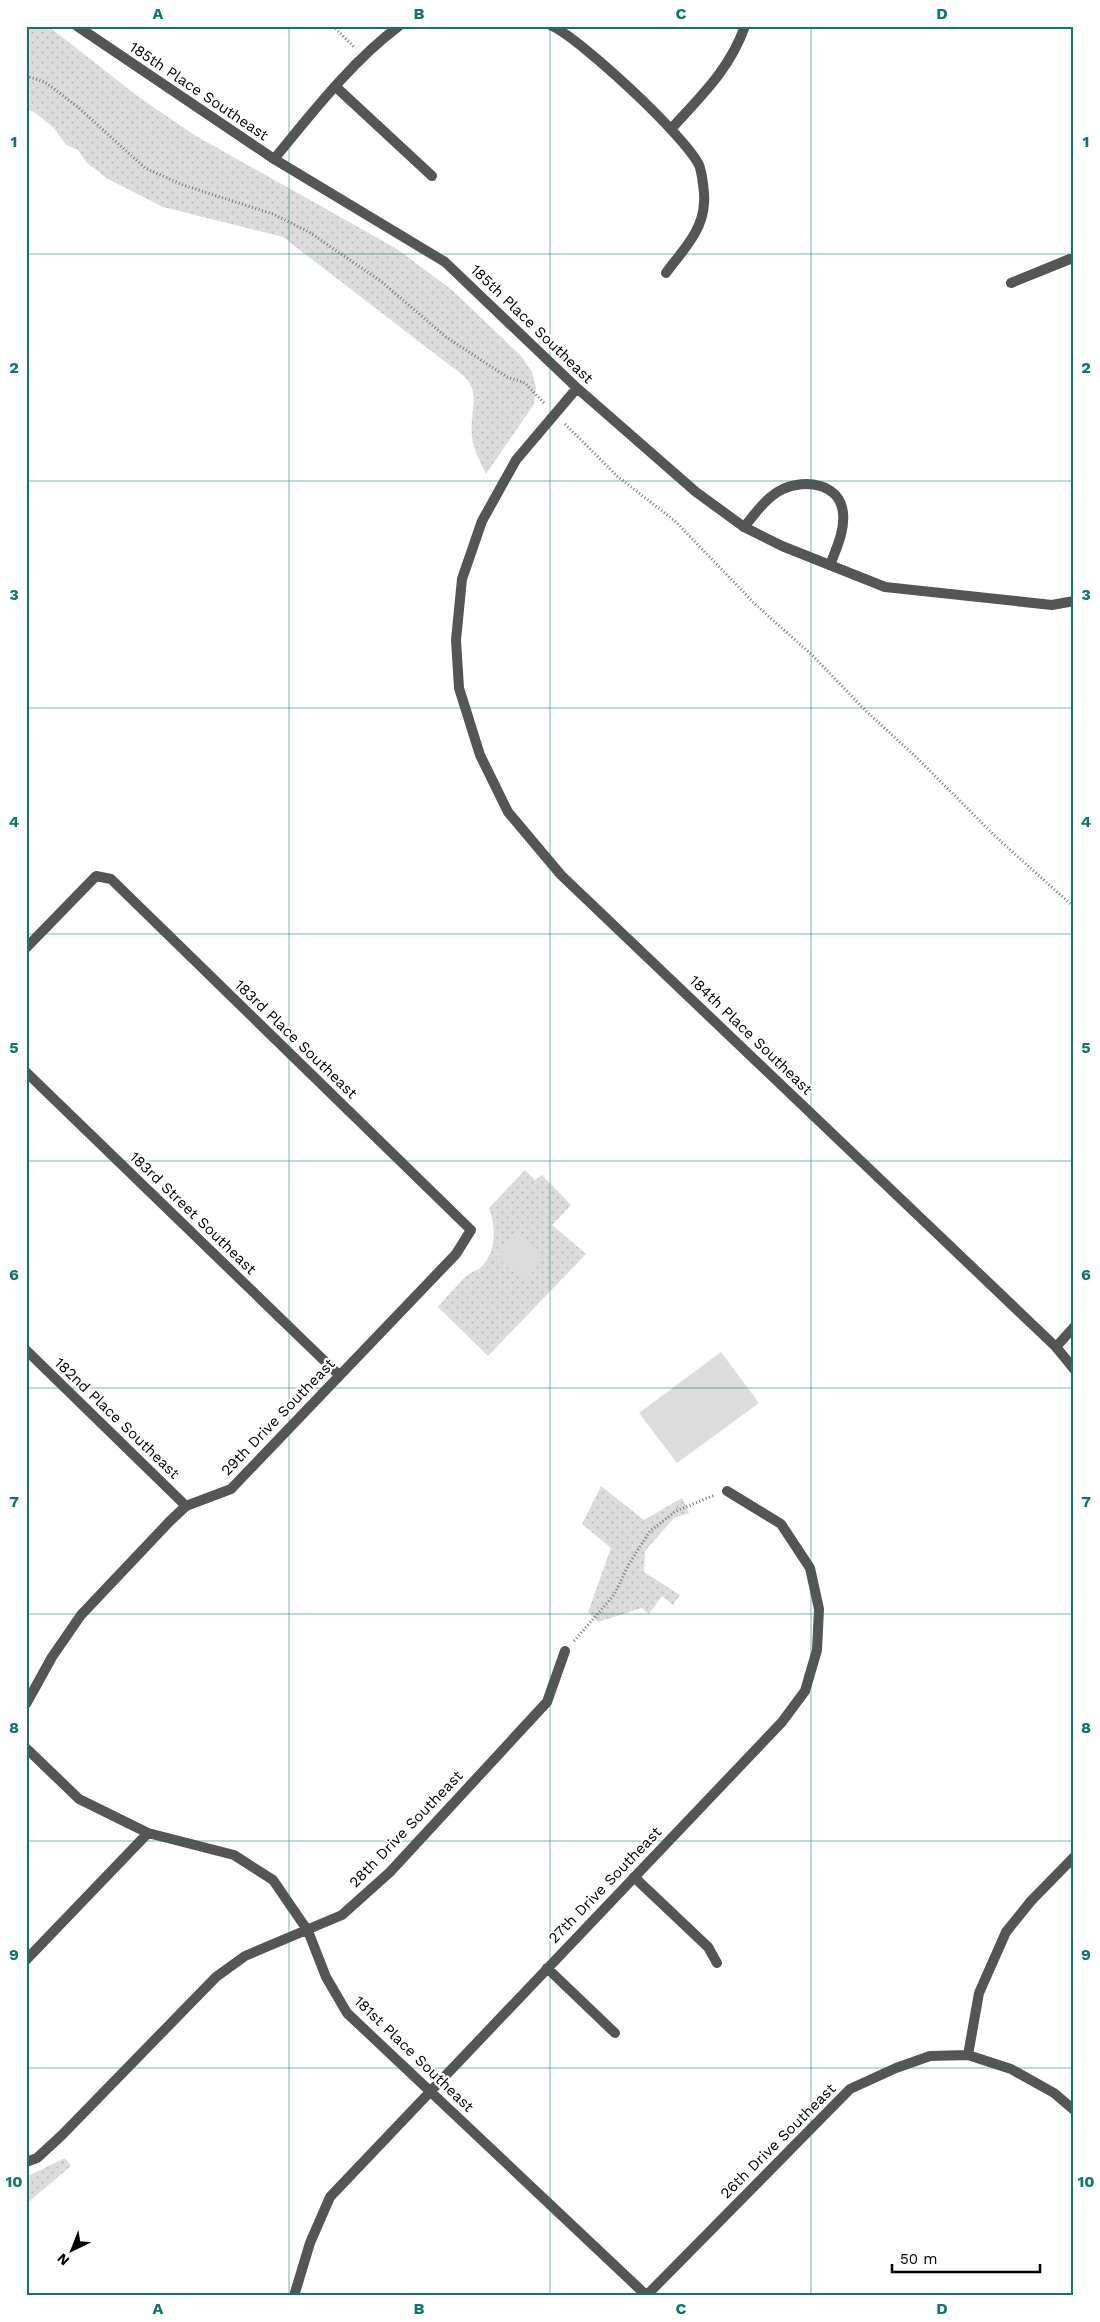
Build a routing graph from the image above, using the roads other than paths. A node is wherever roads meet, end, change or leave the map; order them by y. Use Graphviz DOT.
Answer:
graph roads {
  1 [pos="77,26"];
  2 [pos="399,26"];
  3 [pos="552,26"];
  4 [pos="745,26"];
  5 [pos="336,87"];
  6 [pos="671,129"];
  7 [pos="274,158"];
  8 [pos="432,176"];
  9 [pos="1074,259"];
  10 [pos="666,273"];
  11 [pos="1012,283"];
  12 [pos="577,388"];
  13 [pos="744,527"];
  14 [pos="830,565"];
  15 [pos="1074,601"];
  16 [pos="26,948"];
  17 [pos="26,1072"];
  18 [pos="471,1230"];
  19 [pos="1074,1327"];
  20 [pos="1056,1347"];
  21 [pos="26,1350"];
  22 [pos="1074,1369"];
  23 [pos="339,1375"];
  24 [pos="727,1491"];
  25 [pos="186,1506"];
  26 [pos="565,1651"];
  27 [pos="26,1704"];
  28 [pos="26,1748"];
  29 [pos="148,1833"];
  30 [pos="1074,1857"];
  31 [pos="634,1877"];
  32 [pos="308,1930"];
  33 [pos="26,1960"];
  34 [pos="717,1963"];
  35 [pos="547,1968"];
  36 [pos="615,2033"];
  37 [pos="968,2054"];
  38 [pos="430,2091"];
  39 [pos="1074,2110"];
  40 [pos="26,2162"];
  41 [pos="294,2296"];
  42 [pos="646,2296"];
  1 -- 7 [label="street, 185th Place Southeast"];
  2 -- 5 [label="street"];
  3 -- 6 [label="street"];
  4 -- 6 [label="street"];
  5 -- 7 [label="street"];
  5 -- 8 [label="street"];
  6 -- 10 [label="street"];
  7 -- 12 [label="street, 185th Place Southeast"];
  9 -- 11 [label="street"];
  12 -- 13 [label="street, 185th Place Southeast"];
  12 -- 20 [label="street, 184th Place Southeast"];
  13 -- 14 [label="street, 185th Place Southeast"];
  13 -- 14 [label="street"];
  14 -- 15 [label="street, 185th Place Southeast"];
  16 -- 18 [label="street, 183rd Place Southeast"];
  17 -- 23 [label="street, 183rd Street Southeast"];
  18 -- 23 [label="street, 29th Drive Southeast"];
  19 -- 20 [label="street"];
  20 -- 22 [label="street, 184th Place Southeast"];
  21 -- 25 [label="street, 182nd Place Southeast"];
  23 -- 25 [label="street, 29th Drive Southeast"];
  24 -- 31 [label="street, 27th Drive Southeast"];
  25 -- 27 [label="street, 29th Drive Southeast"];
  26 -- 32 [label="street, 28th Drive Southeast"];
  28 -- 29 [label="street, 181st Place Southeast"];
  29 -- 32 [label="street, 181st Place Southeast"];
  29 -- 33 [label="street"];
  30 -- 37 [label="street"];
  31 -- 34 [label="street"];
  31 -- 35 [label="street, 27th Drive Southeast"];
  32 -- 38 [label="street, 181st Place Southeast"];
  32 -- 40 [label="street, 28th Drive Southeast"];
  35 -- 36 [label="street"];
  35 -- 38 [label="street, 27th Drive Southeast"];
  37 -- 39 [label="street"];
  37 -- 42 [label="street, 26th Drive Southeast"];
  38 -- 41 [label="street, 27th Drive Southeast"];
  38 -- 42 [label="street, 181st Place Southeast"];
}
